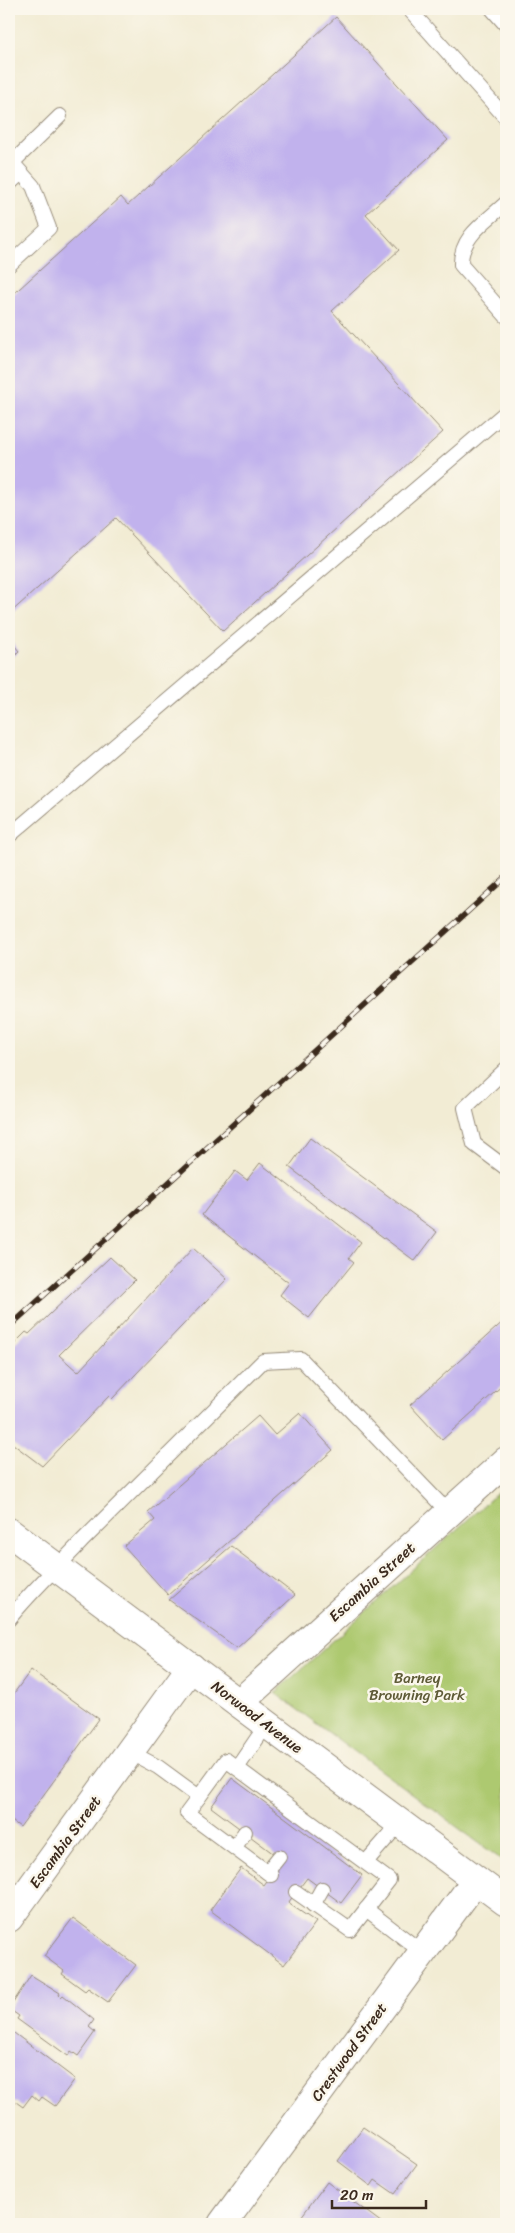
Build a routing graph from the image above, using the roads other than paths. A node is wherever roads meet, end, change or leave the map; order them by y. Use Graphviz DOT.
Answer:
graph roads {
  1 [pos="409,9"];
  2 [pos="492,9"];
  3 [pos="506,25"];
  4 [pos="60,116"];
  5 [pos="506,118"];
  6 [pos="14,165"];
  7 [pos="9,184"];
  8 [pos="506,203"];
  9 [pos="9,265"];
  10 [pos="506,316"];
  11 [pos="506,412"];
  12 [pos="9,836"];
  13 [pos="506,1069"];
  14 [pos="506,1168"];
  15 [pos="506,1461"];
  16 [pos="449,1513"];
  17 [pos="9,1532"];
  18 [pos="57,1568"];
  19 [pos="9,1619"];
  20 [pos="191,1667"];
  21 [pos="239,1703"];
  22 [pos="267,1724"];
  23 [pos="130,1752"];
  24 [pos="237,1768"];
  25 [pos="199,1797"];
  26 [pos="400,1823"];
  27 [pos="245,1832"];
  28 [pos="235,1847"];
  29 [pos="279,1857"];
  30 [pos="366,1862"];
  31 [pos="476,1880"];
  32 [pos="322,1889"];
  33 [pos="296,1892"];
  34 [pos="506,1902"];
  35 [pos="313,1905"];
  36 [pos="366,1908"];
  37 [pos="9,1918"];
  38 [pos="422,1952"];
  39 [pos="222,2224"];
  1 -- 5 [label="lane"];
  2 -- 3 [label="lane"];
  4 -- 6 [label="lane"];
  6 -- 7 [label="lane"];
  6 -- 9 [label="lane"];
  8 -- 10 [label="lane"];
  11 -- 12 [label="lane"];
  13 -- 14 [label="lane"];
  15 -- 16 [label="street, Escambia Street"];
  16 -- 18 [label="lane"];
  16 -- 21 [label="street, Escambia Street"];
  17 -- 18 [label="street, Norwood Avenue"];
  18 -- 19 [label="lane"];
  18 -- 20 [label="street, Norwood Avenue"];
  20 -- 21 [label="street, Norwood Avenue"];
  20 -- 23 [label="street, Escambia Street"];
  21 -- 22 [label="street, Norwood Avenue"];
  22 -- 24 [label="lane"];
  22 -- 26 [label="street, Norwood Avenue"];
  23 -- 25 [label="lane"];
  23 -- 37 [label="street, Escambia Street"];
  24 -- 25 [label="lane"];
  24 -- 30 [label="lane"];
  25 -- 28 [label="lane"];
  26 -- 30 [label="lane"];
  26 -- 31 [label="street, Norwood Avenue"];
  27 -- 28 [label="lane"];
  28 -- 29 [label="lane"];
  30 -- 36 [label="lane"];
  31 -- 34 [label="street, Norwood Avenue"];
  31 -- 38 [label="street, Crestwood Street"];
  32 -- 35 [label="lane"];
  33 -- 35 [label="lane"];
  35 -- 36 [label="lane"];
  36 -- 38 [label="lane"];
  38 -- 39 [label="street, Crestwood Street"];
}
